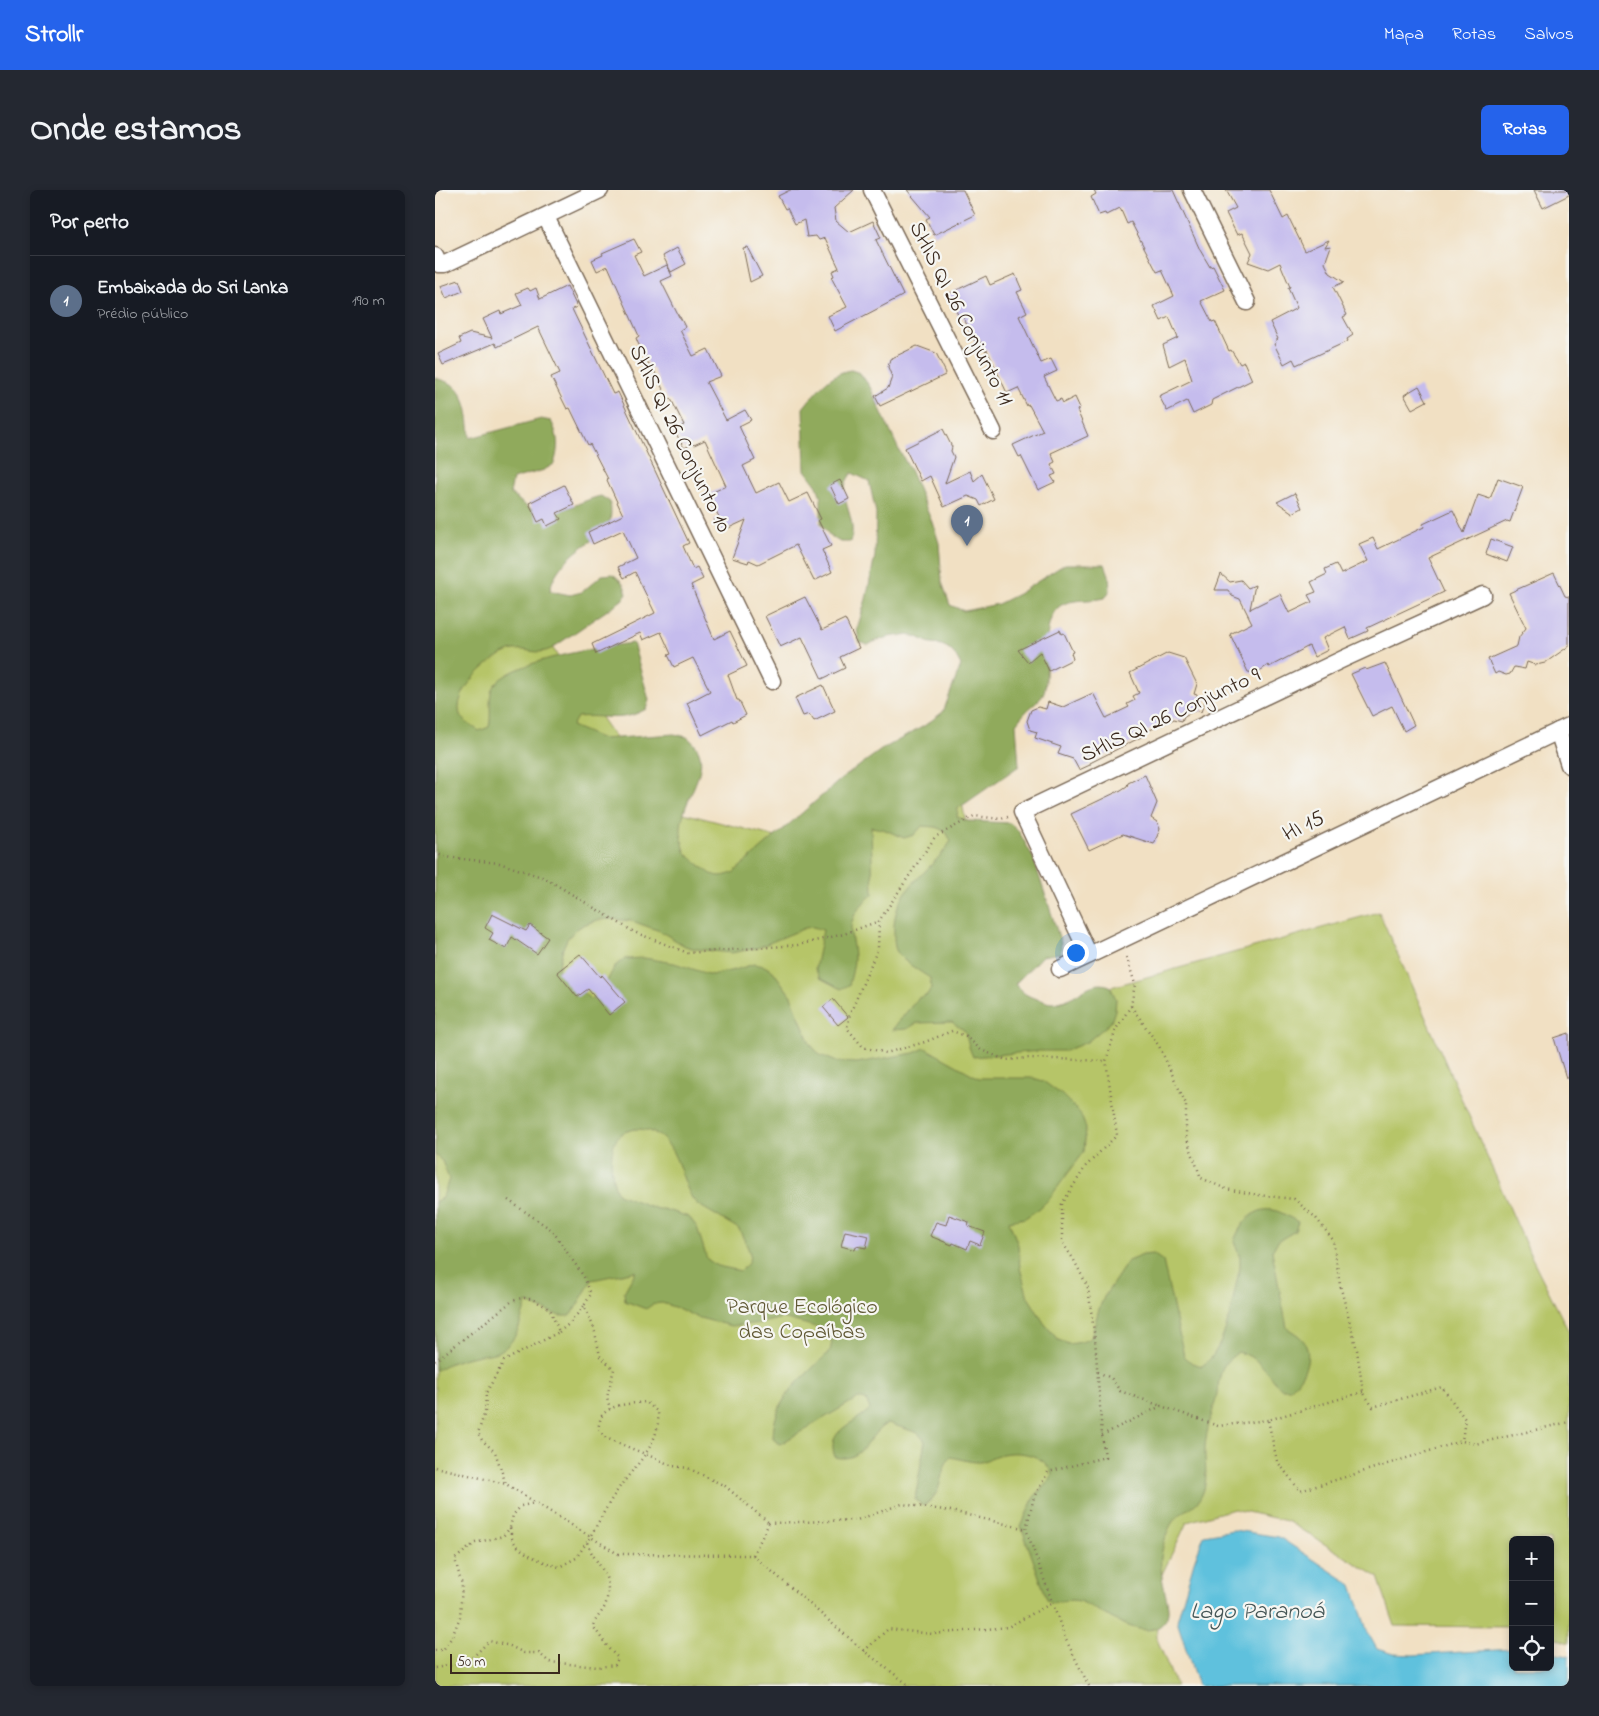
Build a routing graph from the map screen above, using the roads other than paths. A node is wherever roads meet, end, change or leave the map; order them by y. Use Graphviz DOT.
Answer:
graph roads {
  1 [pos="600,190"];
  2 [pos="872,190"];
  3 [pos="1192,190"];
  4 [pos="546,217"];
  5 [pos="437,260"];
  6 [pos="1247,302"];
  7 [pos="993,432"];
  8 [pos="1483,595"];
  9 [pos="772,681"];
  10 [pos="1564,729"];
  11 [pos="1569,765"];
  12 [pos="1089,955"];
  13 [pos="1060,969"];
  1 -- 4 [label="street"];
  2 -- 7 [label="street, SHIS QI 26 Conjunto 11"];
  3 -- 6 [label="street"];
  4 -- 5 [label="street"];
  4 -- 9 [label="street, SHIS QI 26 Conjunto 10"];
  8 -- 12 [label="street, SHIS QI 26 Conjunto 9"];
  10 -- 11 [label="street"];
  10 -- 12 [label="street, HI 15"];
  12 -- 13 [label="street, HI 15"];
}
